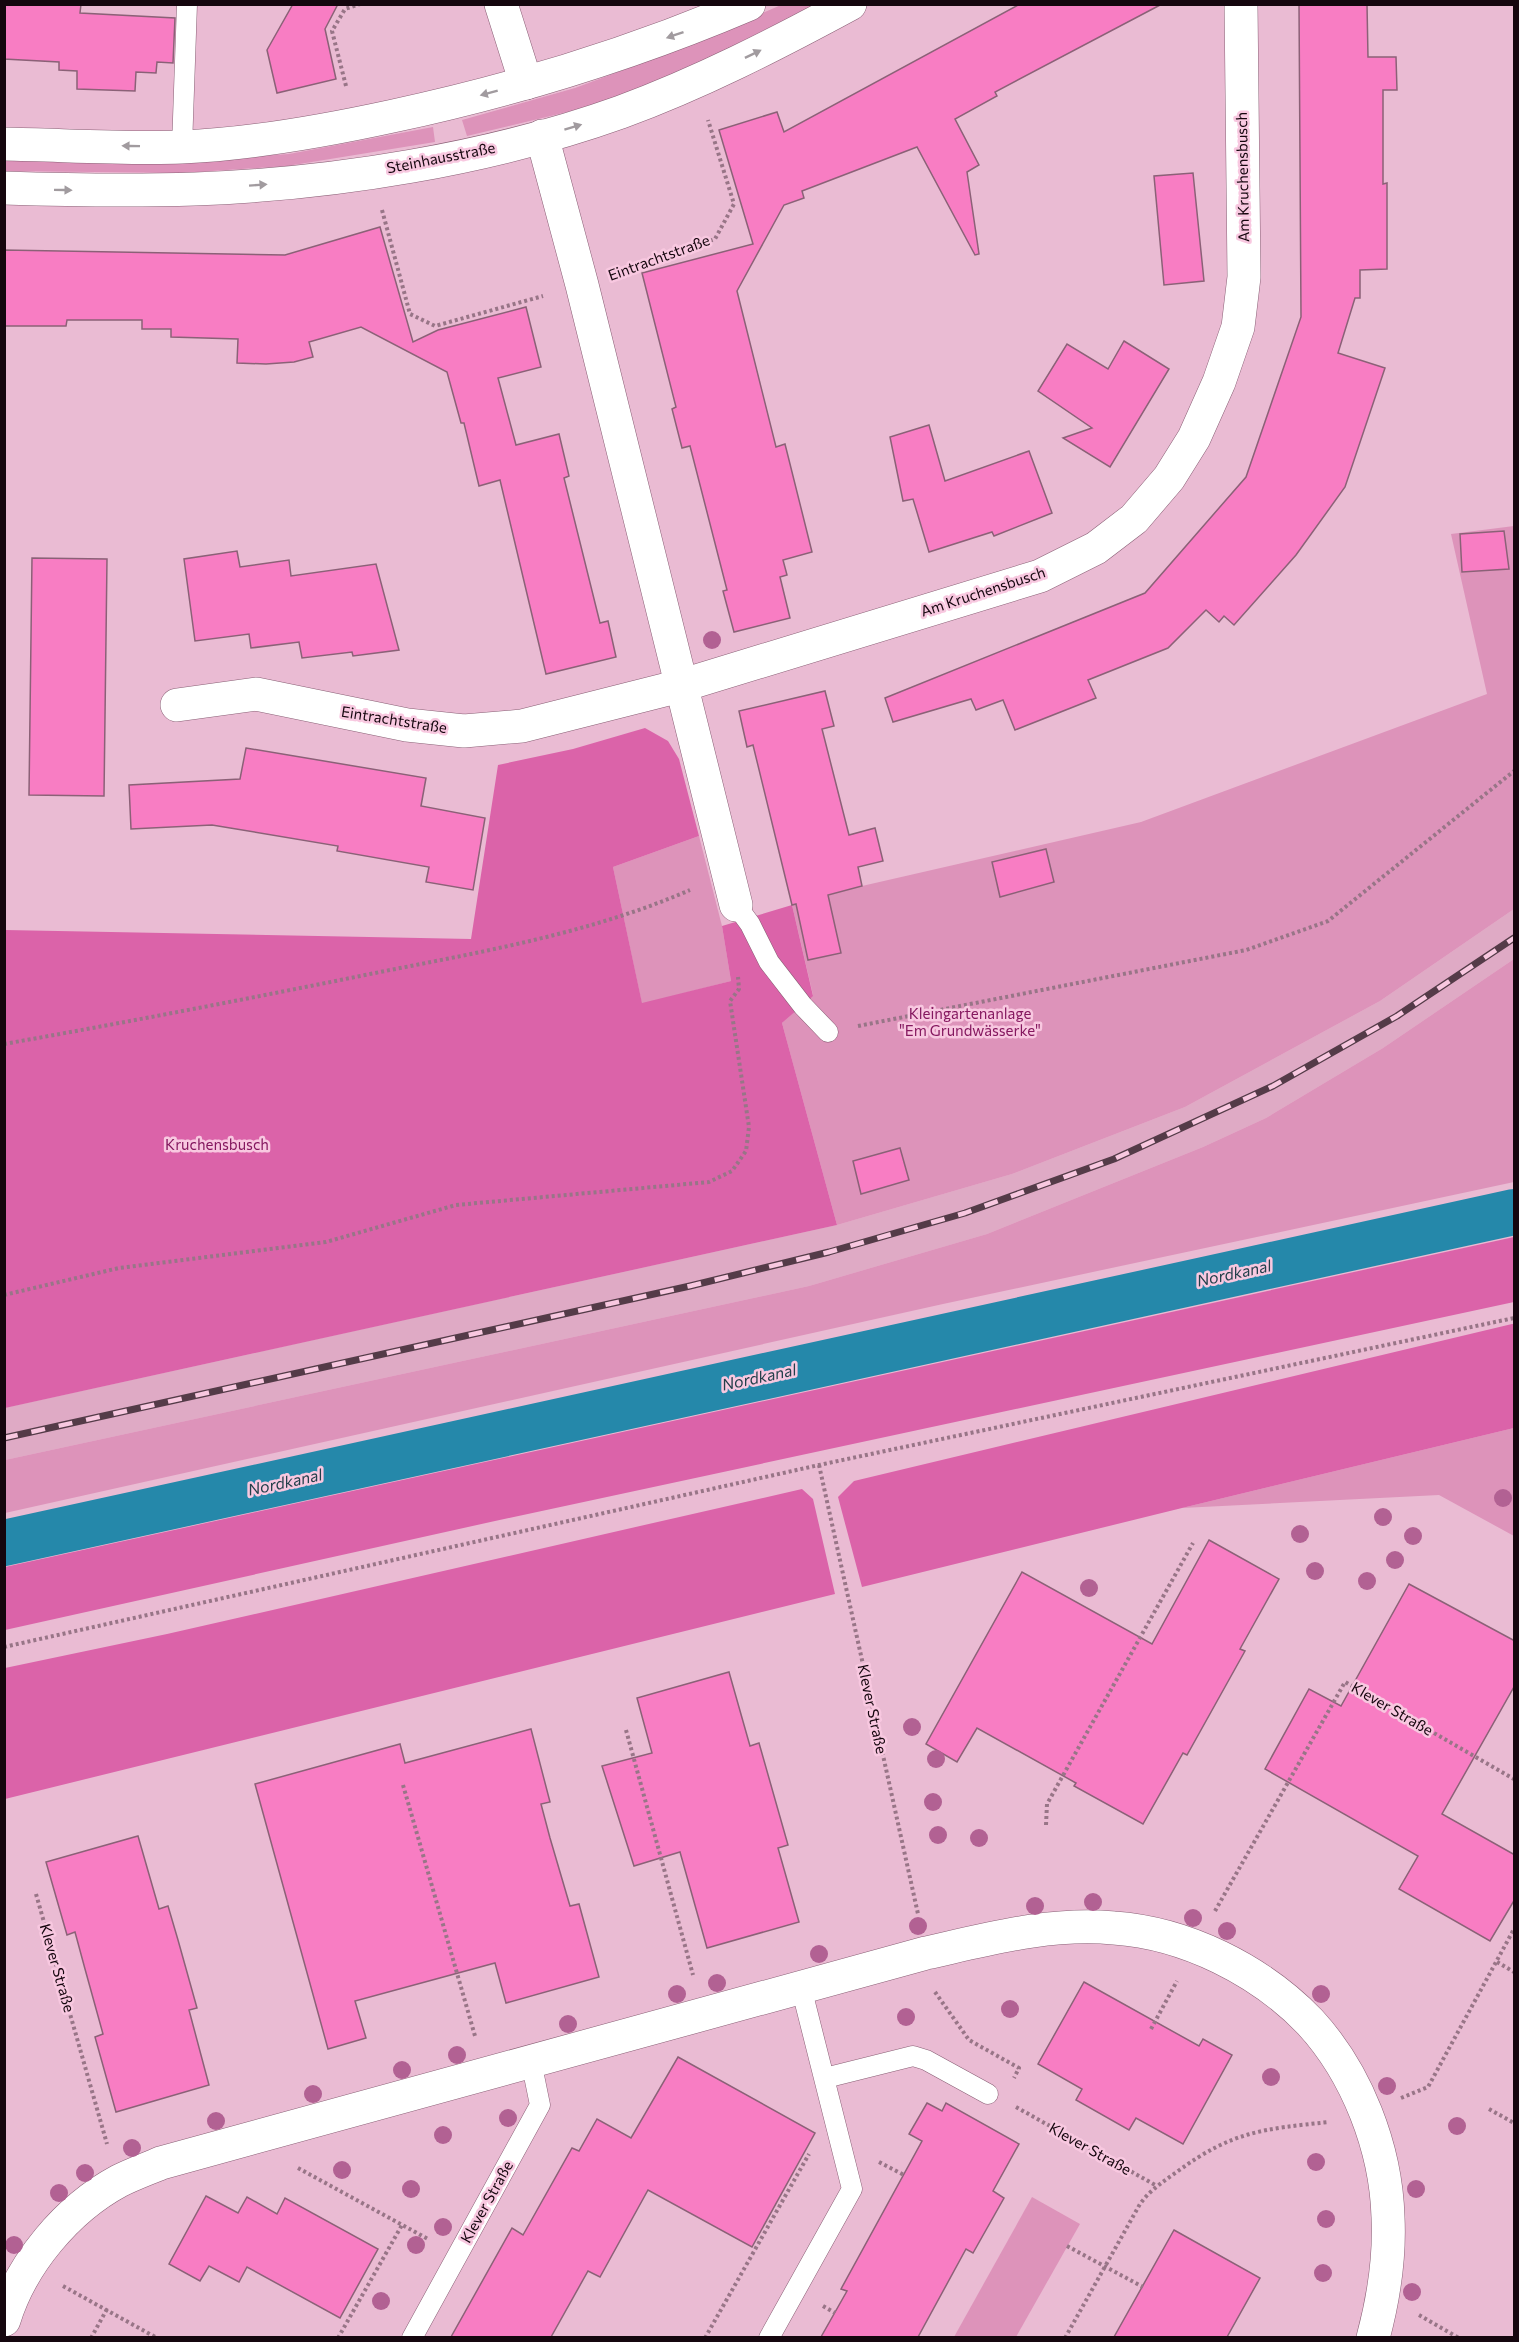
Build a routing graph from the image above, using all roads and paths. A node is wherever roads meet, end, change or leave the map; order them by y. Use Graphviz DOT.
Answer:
graph roads {
  1 [pos="187,4"];
  2 [pos="360,4"];
  3 [pos="501,4"];
  4 [pos="749,4"];
  5 [pos="850,4"];
  6 [pos="1241,4"];
  7 [pos="696,82"];
  8 [pos="526,83"];
  9 [pos="355,124"];
  10 [pos="542,136"];
  11 [pos="4,144"];
  12 [pos="182,147"];
  13 [pos="372,172"];
  14 [pos="4,188"];
  15 [pos="582,285"];
  16 [pos="680,686"];
  17 [pos="177,705"];
  18 [pos="1515,771"];
  19 [pos="728,873"];
  20 [pos="736,905"];
  21 [pos="736,966"];
  22 [pos="828,1032"];
  23 [pos="4,1044"];
  24 [pos="4,1295"];
  25 [pos="1515,1318"];
  26 [pos="819,1466"];
  27 [pos="1193,1543"];
  28 [pos="4,1647"];
  29 [pos="626,1730"];
  30 [pos="1515,1779"];
  31 [pos="403,1785"];
  32 [pos="1046,1825"];
  33 [pos="36,1894"];
  34 [pos="1515,1929"];
  35 [pos="1195,1946"];
  36 [pos="926,1953"];
  37 [pos="1497,1962"];
  38 [pos="1515,1972"];
  39 [pos="801,1987"];
  40 [pos="934,1989"];
  41 [pos="704,2014"];
  42 [pos="1151,2029"];
  43 [pos="531,2061"];
  44 [pos="486,2074"];
  45 [pos="825,2078"];
  46 [pos="1014,2079"];
  47 [pos="988,2094"];
  48 [pos="1013,2105"];
  49 [pos="1489,2109"];
  50 [pos="833,2111"];
  51 [pos="1366,2113"];
  52 [pos="1330,2122"];
  53 [pos="1515,2123"];
  54 [pos="297,2167"];
  55 [pos="118,2182"];
  56 [pos="1157,2186"];
  57 [pos="781,2191"];
  58 [pos="787,2194"];
  59 [pos="1067,2246"];
  60 [pos="1105,2266"];
  61 [pos="29,2267"];
  62 [pos="1143,2287"];
  63 [pos="107,2309"];
  64 [pos="4,2320"];
  65 [pos="91,2337"];
  66 [pos="157,2337"];
  67 [pos="338,2337"];
  68 [pos="412,2337"];
  69 [pos="705,2337"];
  70 [pos="769,2337"];
  71 [pos="1065,2337"];
  72 [pos="1373,2337"];
  1 -- 12 [label="lane"];
  2 -- 9 [label="path"];
  3 -- 8 [label="street"];
  4 -- 8 [label="street, one-way"];
  7 -- 5 [label="street, Steinhausstraße, one-way"];
  6 -- 16 [label="street, Am Kruchensbusch"];
  10 -- 7 [label="street, Steinhausstraße, one-way"];
  7 -- 15 [label="path, Eintrachtstraße"];
  8 -- 9 [label="street, one-way"];
  9 -- 12 [label="street"];
  10 -- 13 [label="street, Steinhausstraße"];
  10 -- 15 [label="street"];
  12 -- 11 [label="street, one-way"];
  14 -- 13 [label="street, Steinhausstraße, one-way"];
  13 -- 15 [label="path, Eintrachtstraße"];
  15 -- 16 [label="street"];
  16 -- 17 [label="street, Eintrachtstraße"];
  16 -- 19 [label="street"];
  18 -- 22 [label="path"];
  19 -- 20 [label="street"];
  19 -- 23 [label="path"];
  20 -- 22 [label="lane"];
  21 -- 24 [label="path"];
  25 -- 26 [label="path"];
  26 -- 28 [label="path"];
  26 -- 36 [label="path, Klever Straße"];
  27 -- 32 [label="path"];
  29 -- 41 [label="path"];
  30 -- 35 [label="path, Klever Straße"];
  31 -- 44 [label="path"];
  33 -- 55 [label="path, Klever Straße"];
  34 -- 37 [label="path"];
  35 -- 36 [label="street"];
  35 -- 42 [label="path, Klever Straße"];
  35 -- 51 [label="street"];
  36 -- 39 [label="street"];
  37 -- 38 [label="path"];
  37 -- 51 [label="path"];
  39 -- 41 [label="street"];
  39 -- 45 [label="lane"];
  40 -- 46 [label="path"];
  41 -- 43 [label="street"];
  43 -- 44 [label="street"];
  43 -- 68 [label="lane, Klever Straße"];
  44 -- 55 [label="street"];
  45 -- 47 [label="lane"];
  45 -- 50 [label="lane"];
  48 -- 56 [label="path, Klever Straße"];
  49 -- 53 [label="path"];
  50 -- 58 [label="path"];
  50 -- 70 [label="lane"];
  51 -- 72 [label="street"];
  52 -- 56 [label="path"];
  54 -- 67 [label="path"];
  55 -- 61 [label="street"];
  56 -- 60 [label="path"];
  57 -- 58 [label="path"];
  58 -- 69 [label="path"];
  59 -- 60 [label="path"];
  60 -- 62 [label="path"];
  60 -- 71 [label="path"];
  61 -- 63 [label="path"];
  61 -- 64 [label="street"];
  63 -- 65 [label="path"];
  63 -- 66 [label="path"];
}
